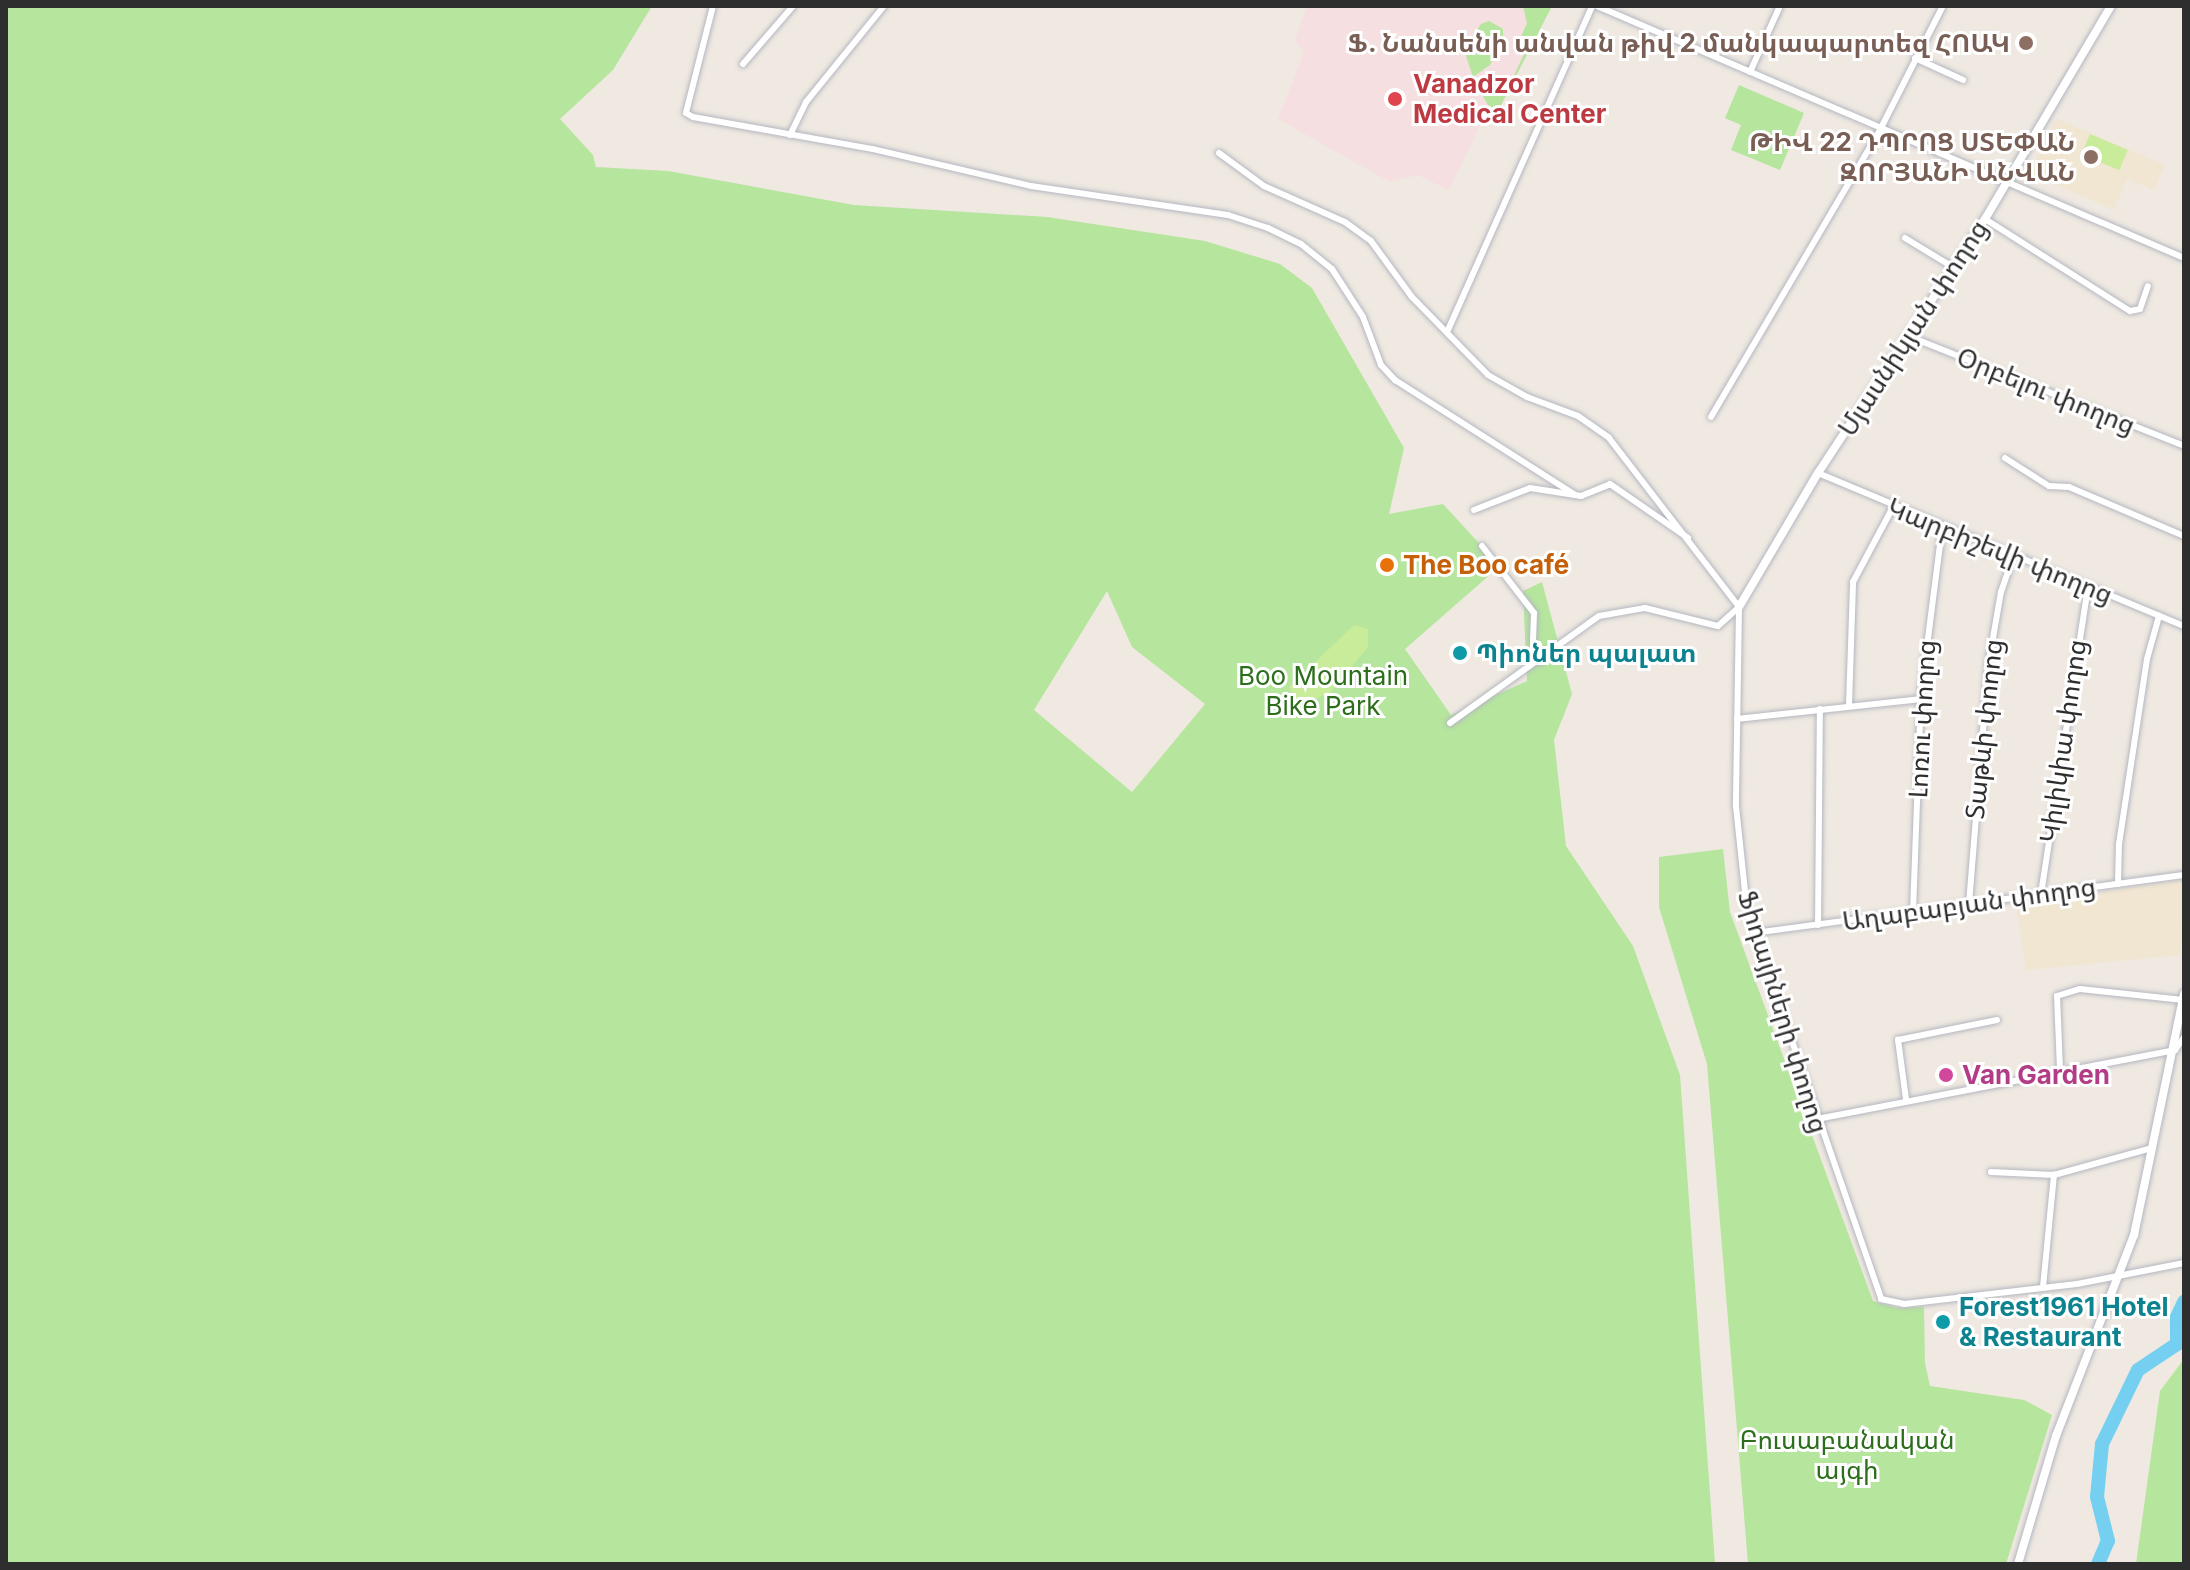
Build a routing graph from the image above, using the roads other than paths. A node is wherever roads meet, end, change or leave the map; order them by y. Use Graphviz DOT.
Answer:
graph roads {
  1 [pos="713,6"];
  2 [pos="793,6"];
  3 [pos="884,6"];
  4 [pos="1594,6"];
  5 [pos="1780,6"];
  6 [pos="1943,6"];
  7 [pos="2111,6"];
  8 [pos="1915,58"];
  9 [pos="743,64"];
  10 [pos="1750,72"];
  11 [pos="1963,80"];
  12 [pos="1881,128"];
  13 [pos="790,135"];
  14 [pos="1219,153"];
  15 [pos="2007,183"];
  16 [pos="1985,219"];
  17 [pos="1905,238"];
  18 [pos="2184,258"];
  19 [pos="1951,266"];
  20 [pos="2148,286"];
  21 [pos="1448,330"];
  22 [pos="1908,336"];
  23 [pos="1711,417"];
  24 [pos="2184,446"];
  25 [pos="2005,458"];
  26 [pos="1818,473"];
  27 [pos="1574,494"];
  28 [pos="1893,507"];
  29 [pos="1474,510"];
  30 [pos="1942,528"];
  31 [pos="2184,536"];
  32 [pos="1691,540"];
  33 [pos="1482,546"];
  34 [pos="2013,557"];
  35 [pos="2088,588"];
  36 [pos="1739,607"];
  37 [pos="2159,616"];
  38 [pos="2184,626"];
  39 [pos="1540,662"];
  40 [pos="1921,699"];
  41 [pos="1849,705"];
  42 [pos="1820,709"];
  43 [pos="1737,719"];
  44 [pos="1450,723"];
  45 [pos="2184,875"];
  46 [pos="2118,884"];
  47 [pos="2041,894"];
  48 [pos="1969,904"];
  49 [pos="1913,912"];
  50 [pos="1818,925"];
  51 [pos="1754,933"];
  52 [pos="2184,994"];
  53 [pos="2183,1000"];
  54 [pos="1997,1020"];
  55 [pos="2184,1037"];
  56 [pos="2175,1050"];
  57 [pos="2060,1070"];
  58 [pos="1906,1099"];
  59 [pos="1817,1119"];
  60 [pos="2156,1147"];
  61 [pos="1991,1172"];
  62 [pos="2054,1175"];
  63 [pos="2184,1263"];
  64 [pos="2117,1277"];
  65 [pos="2043,1287"];
  66 [pos="2018,1564"];
  1 -- 13 [label="street"];
  2 -- 9 [label="street"];
  3 -- 13 [label="street"];
  4 -- 10 [label="street"];
  4 -- 21 [label="street"];
  5 -- 10 [label="street"];
  6 -- 8 [label="street"];
  7 -- 15 [label="street, Մյասնիկյան փողոց"];
  8 -- 11 [label="street"];
  8 -- 12 [label="street"];
  10 -- 12 [label="street"];
  12 -- 15 [label="street"];
  12 -- 23 [label="street"];
  13 -- 27 [label="street"];
  14 -- 21 [label="street"];
  15 -- 16 [label="street, Մյասնիկյան փողոց"];
  15 -- 18 [label="street"];
  16 -- 19 [label="street, Մյասնիկյան փողոց"];
  16 -- 20 [label="street"];
  17 -- 19 [label="street"];
  19 -- 22 [label="street, Մյասնիկյան փողոց"];
  21 -- 32 [label="street"];
  22 -- 24 [label="street, Օրբելու փողոց"];
  22 -- 26 [label="street, Մյասնիկյան փողոց"];
  25 -- 31 [label="street"];
  26 -- 28 [label="street, Կարբիշեվի փողոց"];
  26 -- 36 [label="street, Մյասնիկյան փողոց"];
  27 -- 29 [label="street"];
  27 -- 32 [label="street"];
  28 -- 30 [label="street, Կարբիշեվի փողոց"];
  28 -- 41 [label="street"];
  30 -- 34 [label="street, Կարբիշեվի փողոց"];
  30 -- 40 [label="street, Լոռու փողոց"];
  32 -- 36 [label="street"];
  33 -- 39 [label="street"];
  34 -- 35 [label="street, Կարբիշեվի փողոց"];
  34 -- 48 [label="street, Տաթևի փողոց"];
  35 -- 37 [label="street, Կարբիշեվի փողոց"];
  35 -- 47 [label="street, Կիլիկիա փողոց"];
  36 -- 39 [label="street"];
  36 -- 43 [label="street, Ֆիդայիների փողոց"];
  37 -- 38 [label="street, Կարբիշեվի փողոց"];
  37 -- 46 [label="street"];
  39 -- 44 [label="street"];
  40 -- 41 [label="street"];
  40 -- 49 [label="street, Լոռու փողոց"];
  41 -- 42 [label="street"];
  42 -- 43 [label="street"];
  42 -- 50 [label="street"];
  43 -- 51 [label="street, Ֆիդայիների փողոց"];
  45 -- 46 [label="street, Աղաբաբյան փողոց"];
  46 -- 47 [label="street, Աղաբաբյան փողոց"];
  47 -- 48 [label="street, Աղաբաբյան փողոց"];
  48 -- 49 [label="street, Աղաբաբյան փողոց"];
  49 -- 50 [label="street, Աղաբաբյան փողոց"];
  50 -- 51 [label="street, Աղաբաբյան փողոց"];
  51 -- 59 [label="street, Ֆիդայիների փողոց"];
  52 -- 53 [label="street"];
  53 -- 56 [label="street"];
  53 -- 57 [label="street"];
  54 -- 58 [label="street"];
  55 -- 56 [label="street"];
  56 -- 57 [label="street"];
  56 -- 60 [label="street"];
  57 -- 58 [label="street"];
  58 -- 59 [label="street"];
  59 -- 65 [label="street, Ֆիդայիների փողոց"];
  60 -- 62 [label="street"];
  60 -- 64 [label="street"];
  61 -- 62 [label="street"];
  62 -- 65 [label="street"];
  63 -- 64 [label="street"];
  64 -- 65 [label="street"];
  64 -- 66 [label="street"];
}
